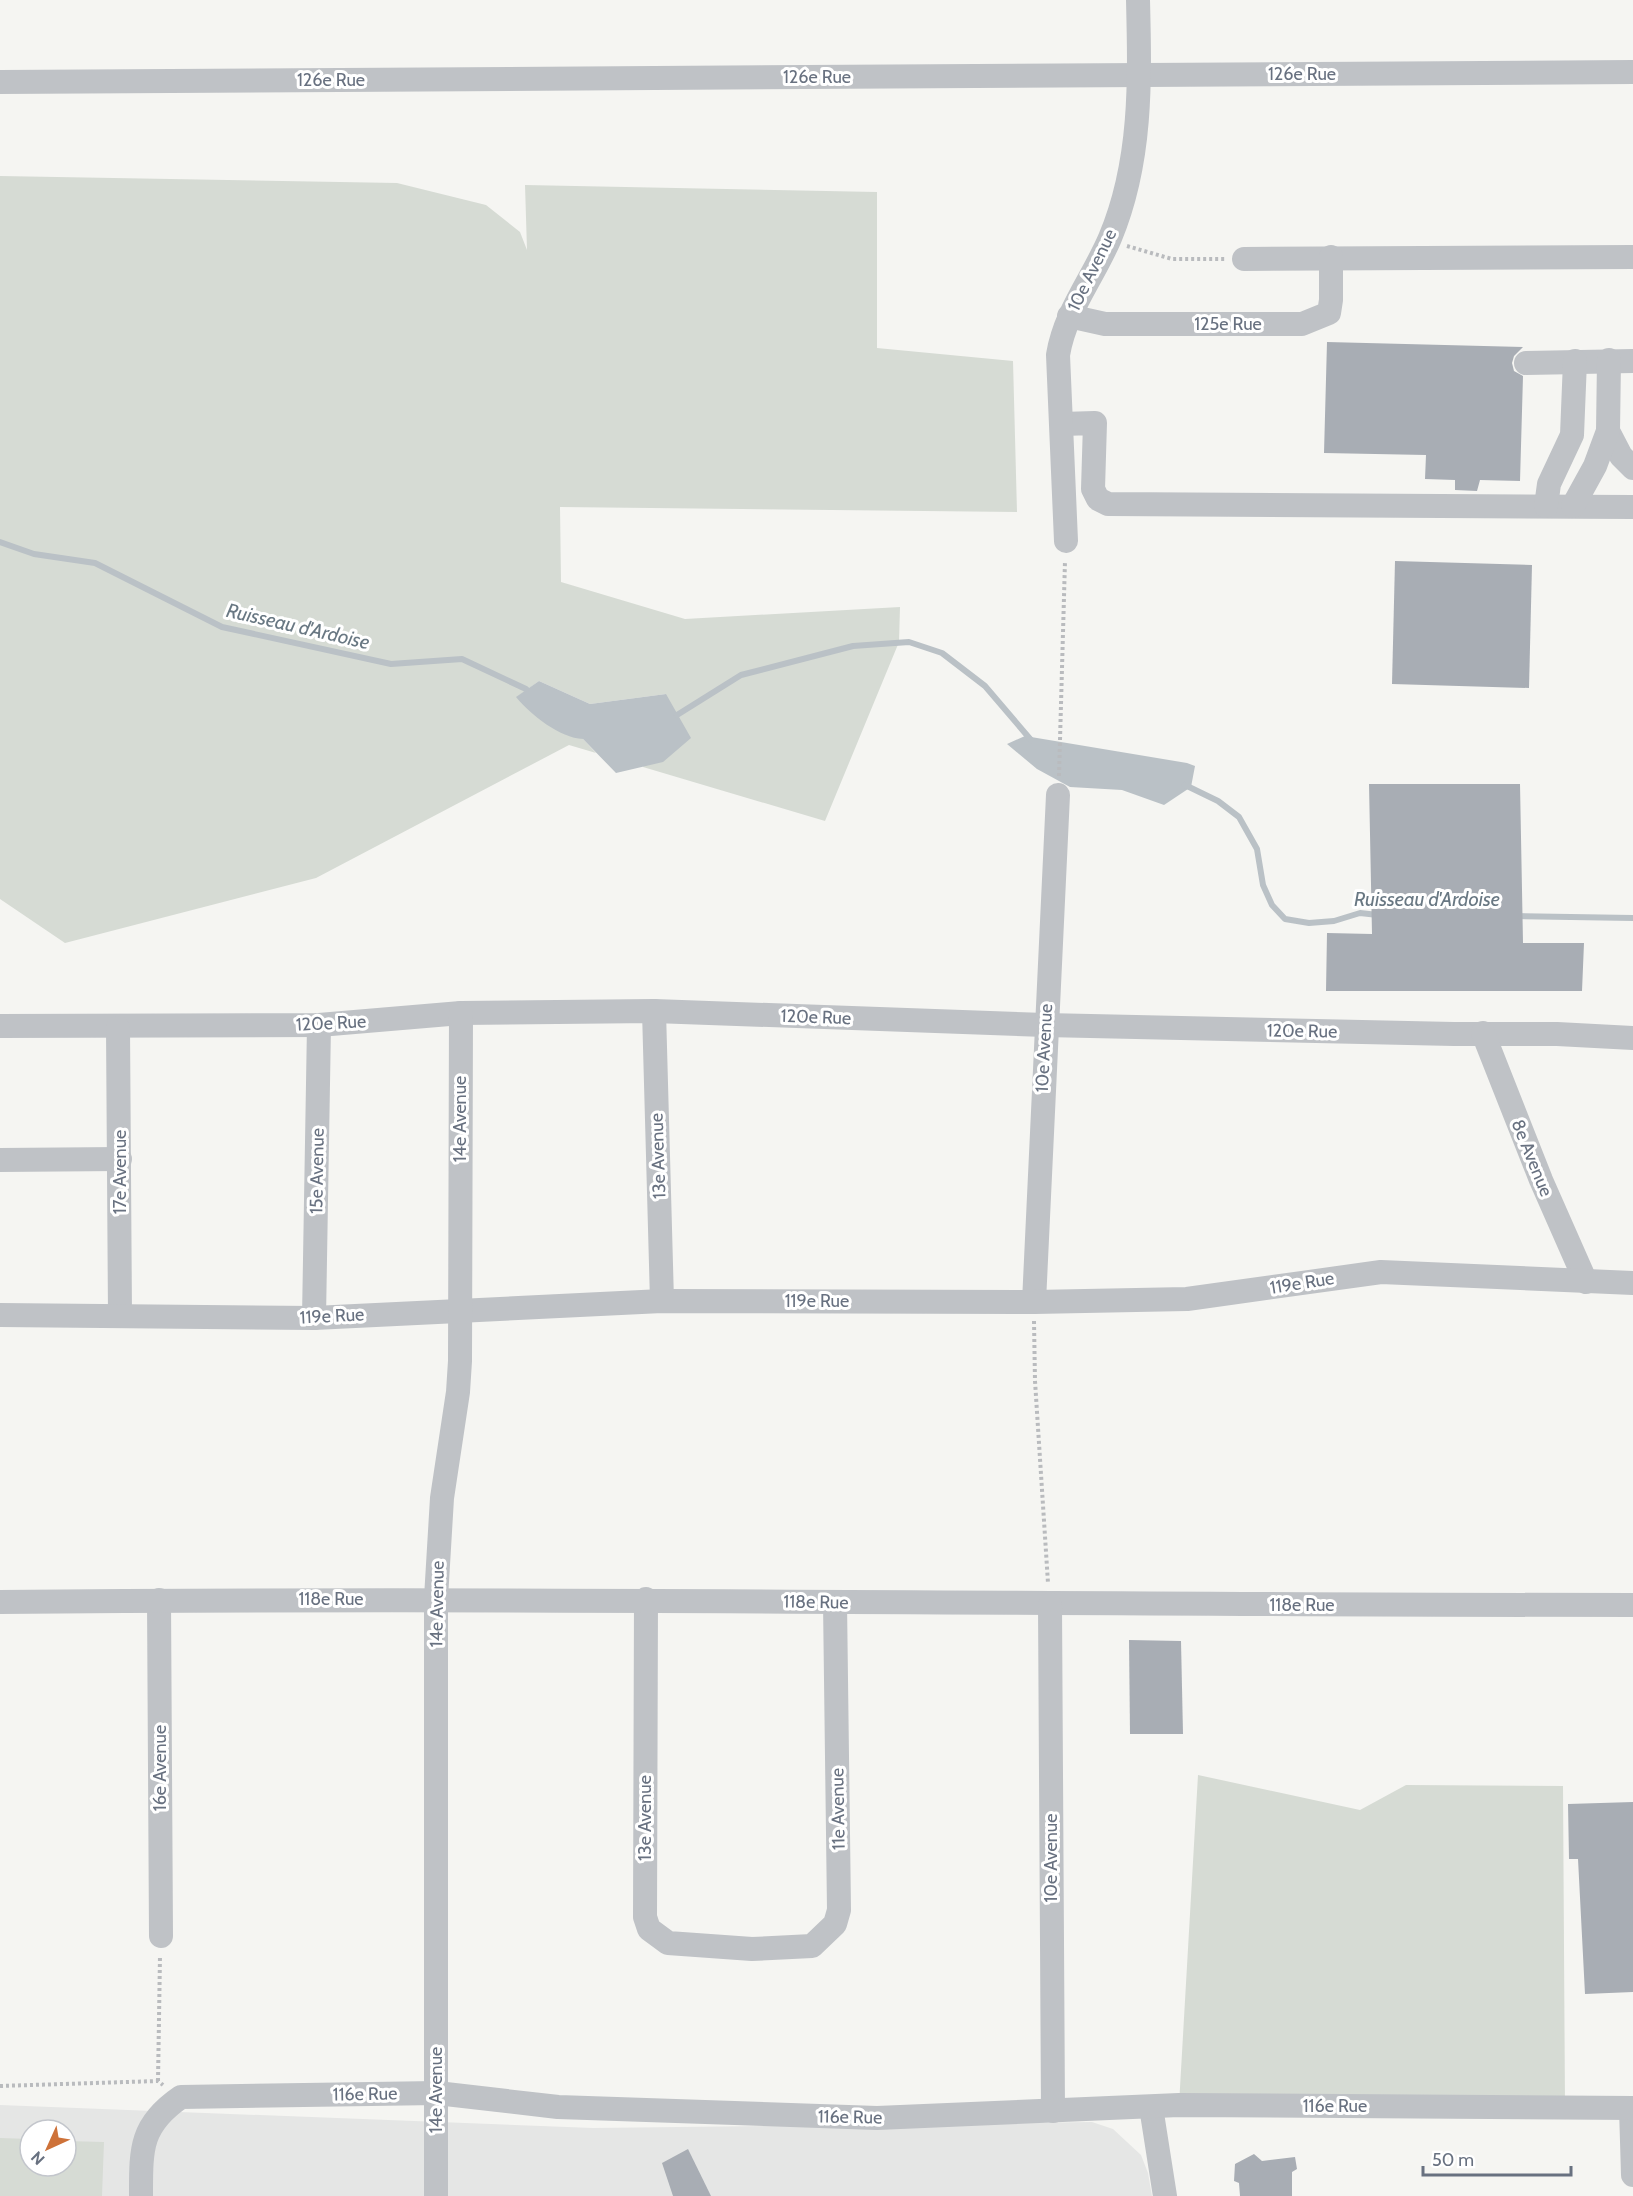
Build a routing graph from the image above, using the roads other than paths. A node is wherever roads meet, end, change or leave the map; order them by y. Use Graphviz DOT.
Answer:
graph roads {
  1 [pos="1138,0"];
  2 [pos="1633,72"];
  3 [pos="1139,75"];
  4 [pos="0,82"];
  5 [pos="1331,257"];
  6 [pos="1633,257"];
  7 [pos="1244,259"];
  8 [pos="1070,316"];
  9 [pos="1609,360"];
  10 [pos="1575,361"];
  11 [pos="1633,361"];
  12 [pos="1526,363"];
  13 [pos="1062,424"];
  14 [pos="1608,431"];
  15 [pos="1633,468"];
  16 [pos="1546,506"];
  17 [pos="1573,506"];
  18 [pos="1633,507"];
  19 [pos="1066,542"];
  20 [pos="1058,795"];
  21 [pos="654,1011"];
  22 [pos="461,1013"];
  23 [pos="319,1025"];
  24 [pos="1045,1025"];
  25 [pos="0,1026"];
  26 [pos="118,1028"];
  27 [pos="1483,1033"];
  28 [pos="1633,1038"];
  29 [pos="120,1159"];
  30 [pos="0,1160"];
  31 [pos="1586,1282"];
  32 [pos="1633,1283"];
  33 [pos="662,1301"];
  34 [pos="1034,1302"];
  35 [pos="459,1311"];
  36 [pos="0,1315"];
  37 [pos="120,1316"];
  38 [pos="314,1318"];
  39 [pos="435,1598"];
  40 [pos="646,1599"];
  41 [pos="159,1600"];
  42 [pos="0,1602"];
  43 [pos="835,1602"];
  44 [pos="1050,1605"];
  45 [pos="1633,1605"];
  46 [pos="161,1936"];
  47 [pos="752,1949"];
  48 [pos="436,2092"];
  49 [pos="1151,2107"];
  50 [pos="1632,2108"];
  51 [pos="1053,2111"];
  52 [pos="1633,2175"];
  53 [pos="141,2196"];
  54 [pos="436,2196"];
  55 [pos="1165,2196"];
  1 -- 3 [label="street, 10e Avenue"];
  2 -- 3 [label="street, 126e Rue"];
  3 -- 4 [label="street, 126e Rue"];
  3 -- 8 [label="street, 10e Avenue"];
  5 -- 6 [label="street"];
  5 -- 7 [label="street"];
  5 -- 8 [label="street, 125e Rue"];
  8 -- 13 [label="street, 10e Avenue"];
  9 -- 10 [label="street"];
  9 -- 11 [label="street"];
  9 -- 14 [label="street"];
  10 -- 12 [label="street"];
  10 -- 16 [label="street"];
  13 -- 16 [label="street"];
  13 -- 19 [label="street, 10e Avenue"];
  14 -- 15 [label="street"];
  14 -- 17 [label="street"];
  16 -- 17 [label="street"];
  17 -- 18 [label="street"];
  20 -- 24 [label="street, 10e Avenue"];
  21 -- 22 [label="street, 120e Rue"];
  21 -- 24 [label="street, 120e Rue"];
  21 -- 33 [label="street, 13e Avenue"];
  22 -- 23 [label="street, 120e Rue"];
  22 -- 35 [label="street, 14e Avenue"];
  23 -- 26 [label="street, 120e Rue"];
  23 -- 38 [label="street, 15e Avenue"];
  24 -- 27 [label="street, 120e Rue"];
  24 -- 34 [label="street, 10e Avenue"];
  25 -- 26 [label="street, 120e Rue"];
  26 -- 29 [label="street, 17e Avenue"];
  27 -- 28 [label="street, 120e Rue"];
  27 -- 31 [label="street, 8e Avenue"];
  29 -- 30 [label="street"];
  29 -- 37 [label="street, 17e Avenue"];
  31 -- 32 [label="street, 119e Rue"];
  31 -- 34 [label="street, 119e Rue"];
  33 -- 34 [label="street, 119e Rue"];
  33 -- 35 [label="street, 119e Rue"];
  35 -- 38 [label="street, 119e Rue"];
  35 -- 39 [label="street, 14e Avenue"];
  36 -- 37 [label="street, 119e Rue"];
  37 -- 38 [label="street, 119e Rue"];
  39 -- 40 [label="street, 118e Rue"];
  39 -- 41 [label="street, 118e Rue"];
  39 -- 48 [label="street, 14e Avenue"];
  40 -- 43 [label="street, 118e Rue"];
  40 -- 47 [label="street, 13e Avenue"];
  41 -- 42 [label="street, 118e Rue"];
  41 -- 46 [label="street, 16e Avenue"];
  43 -- 44 [label="street, 118e Rue"];
  43 -- 47 [label="street, 11e Avenue"];
  44 -- 45 [label="street, 118e Rue"];
  44 -- 51 [label="street, 10e Avenue"];
  48 -- 51 [label="street, 116e Rue"];
  48 -- 53 [label="street, 116e Rue"];
  48 -- 54 [label="street, 14e Avenue"];
  49 -- 50 [label="street, 116e Rue"];
  49 -- 51 [label="street, 116e Rue"];
  49 -- 55 [label="street"];
  50 -- 52 [label="street"];
}
